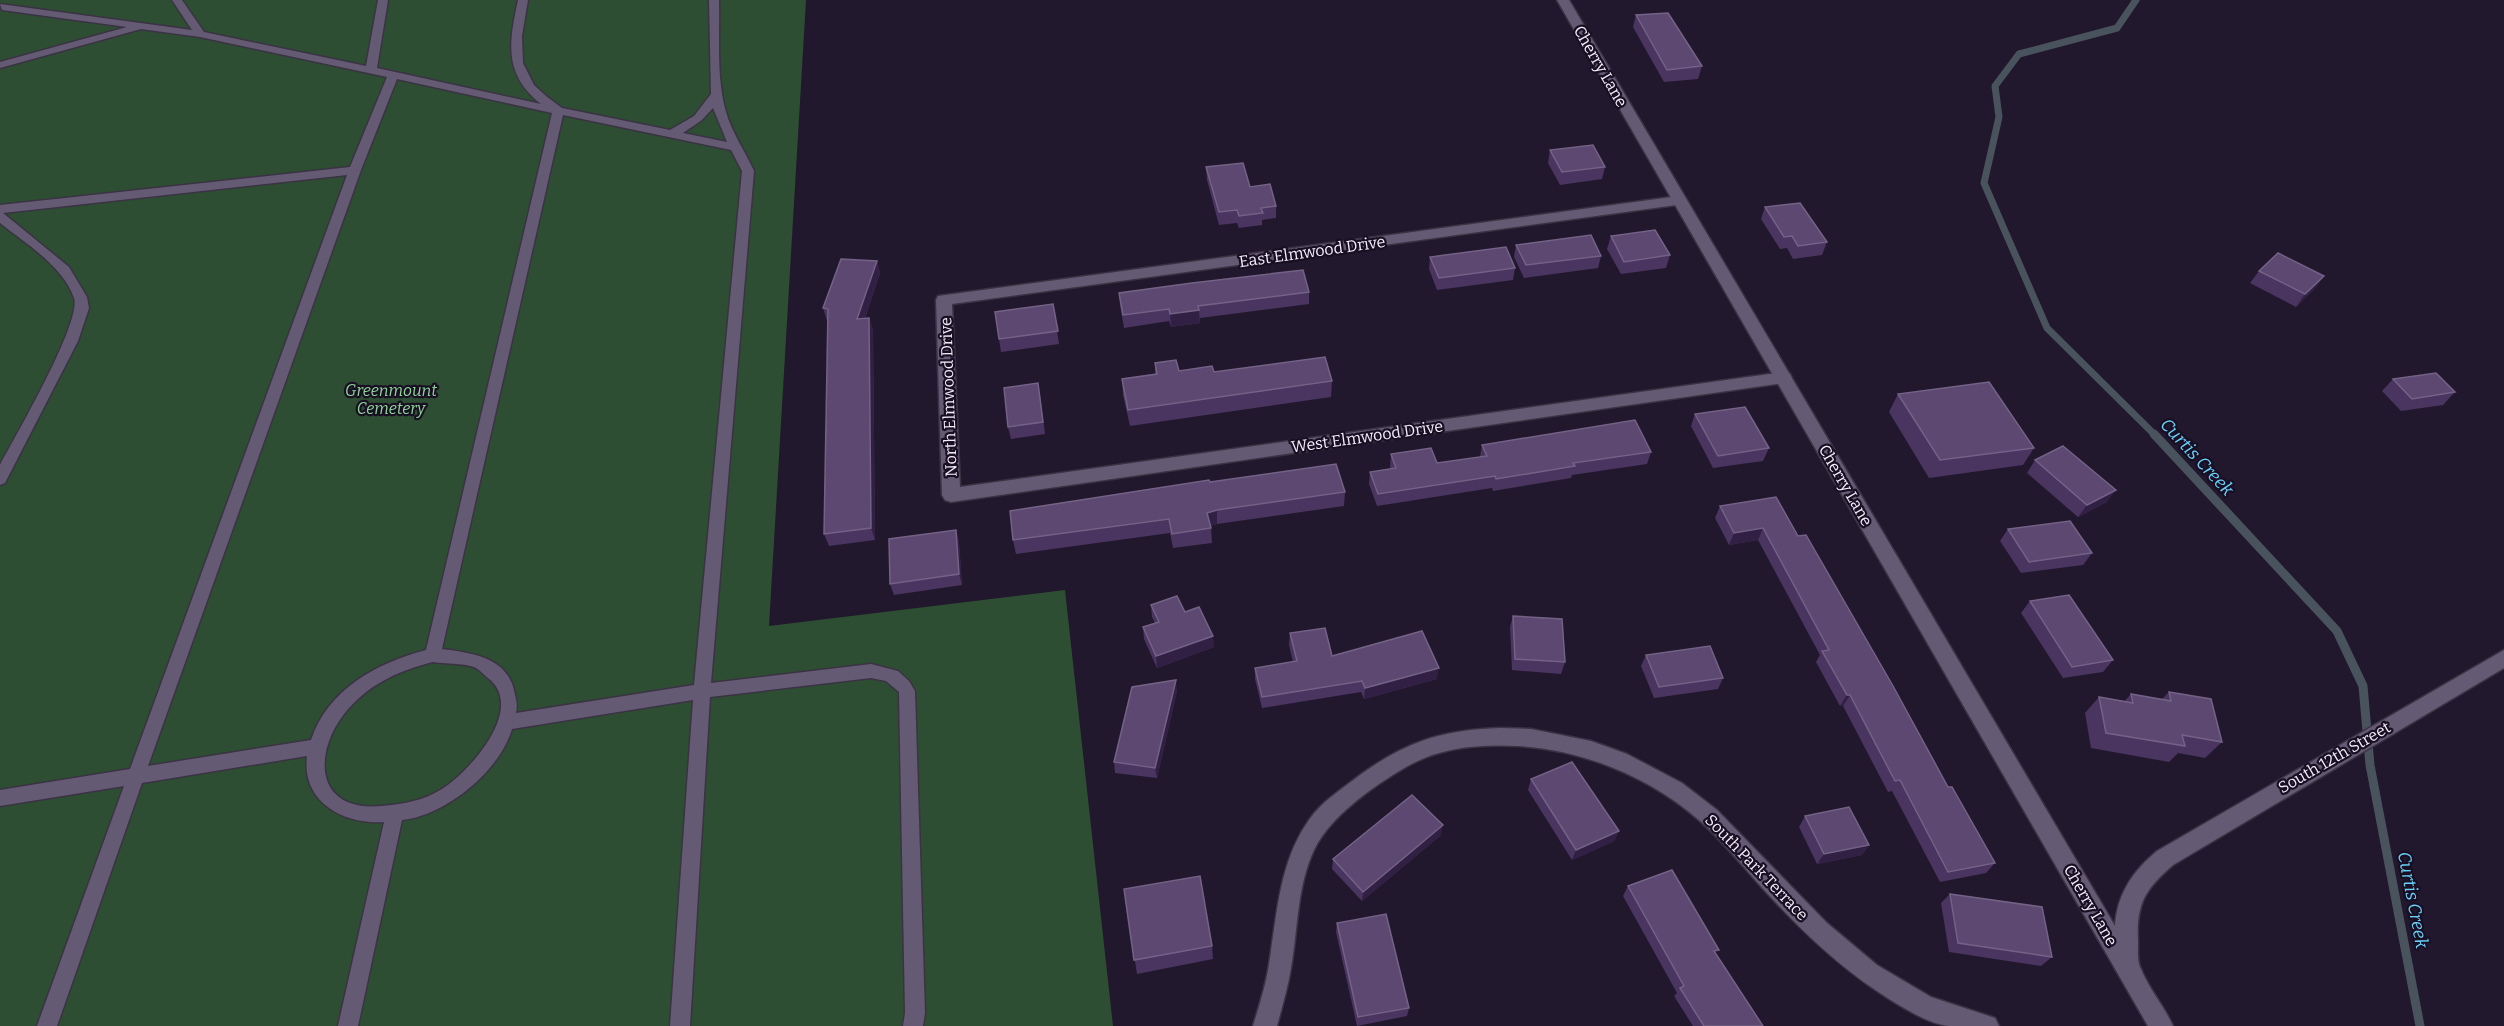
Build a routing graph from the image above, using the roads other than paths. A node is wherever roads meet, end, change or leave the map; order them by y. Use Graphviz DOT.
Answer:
graph roads {
  1 [pos="177,0"];
  2 [pos="383,0"];
  3 [pos="523,0"];
  4 [pos="714,0"];
  5 [pos="1563,0"];
  6 [pos="2,5"];
  7 [pos="145,26"];
  8 [pos="200,34"];
  9 [pos="0,65"];
  10 [pos="371,70"];
  11 [pos="393,75"];
  12 [pos="717,93"];
  13 [pos="558,111"];
  14 [pos="671,134"];
  15 [pos="734,147"];
  16 [pos="355,170"];
  17 [pos="1679,201"];
  18 [pos="0,209"];
  19 [pos="0,216"];
  20 [pos="945,300"];
  21 [pos="1784,378"];
  22 [pos="0,479"];
  23 [pos="951,495"];
  24 [pos="433,656"];
  25 [pos="2504,658"];
  26 [pos="702,691"];
  27 [pos="508,722"];
  28 [pos="316,747"];
  29 [pos="135,777"];
  30 [pos="0,798"];
  31 [pos="394,815"];
  32 [pos="2165,858"];
  33 [pos="2129,971"];
  34 [pos="46,1026"];
  35 [pos="348,1026"];
  36 [pos="680,1026"];
  37 [pos="913,1026"];
  38 [pos="1265,1026"];
  39 [pos="1987,1026"];
  40 [pos="2161,1026"];
  1 -- 8 [label="lane"];
  2 -- 10 [label="lane"];
  3 -- 13 [label="lane"];
  4 -- 12 [label="lane"];
  5 -- 17 [label="street, Cherry Lane"];
  6 -- 7 [label="lane"];
  7 -- 8 [label="lane"];
  7 -- 9 [label="lane"];
  8 -- 10 [label="lane"];
  10 -- 11 [label="lane"];
  11 -- 13 [label="lane"];
  11 -- 16 [label="lane"];
  12 -- 14 [label="lane"];
  12 -- 15 [label="lane"];
  13 -- 14 [label="lane"];
  13 -- 24 [label="lane"];
  14 -- 15 [label="lane"];
  15 -- 26 [label="lane"];
  16 -- 18 [label="lane"];
  16 -- 29 [label="lane"];
  17 -- 20 [label="street, East Elmwood Drive"];
  17 -- 21 [label="street, Cherry Lane"];
  19 -- 22 [label="lane"];
  20 -- 23 [label="street, North Elmwood Drive"];
  21 -- 23 [label="street, West Elmwood Drive"];
  21 -- 33 [label="street, Cherry Lane"];
  24 -- 27 [label="lane"];
  24 -- 28 [label="lane"];
  25 -- 32 [label="street, South 12th Street"];
  26 -- 27 [label="lane"];
  26 -- 36 [label="lane"];
  26 -- 37 [label="lane"];
  27 -- 31 [label="lane"];
  28 -- 29 [label="lane"];
  28 -- 31 [label="lane"];
  29 -- 30 [label="lane"];
  29 -- 34 [label="lane"];
  31 -- 35 [label="lane"];
  32 -- 33 [label="street, Cherry Lane"];
  33 -- 40 [label="street, Cherry Lane"];
  38 -- 39 [label="street, South Park Terrace"];
}
